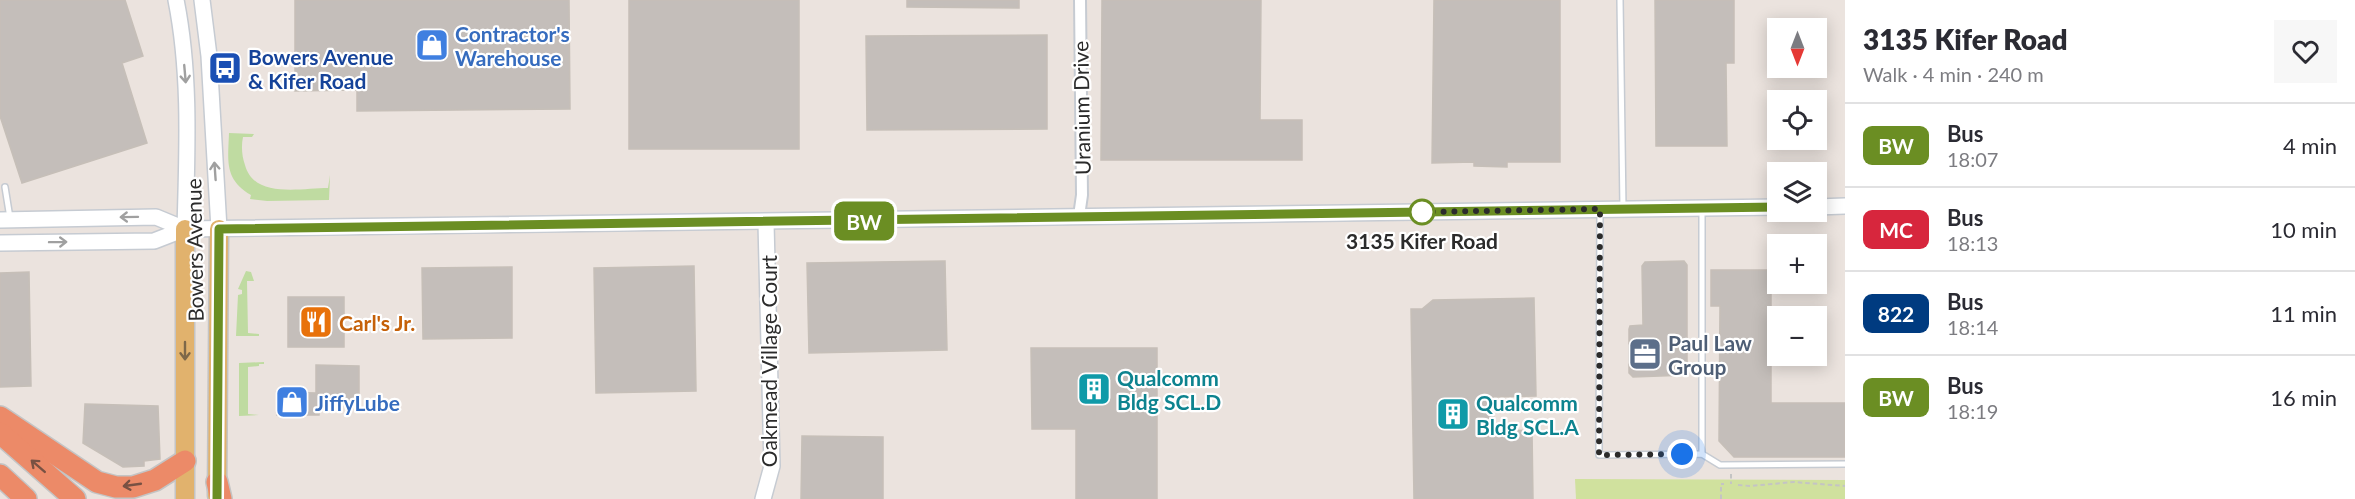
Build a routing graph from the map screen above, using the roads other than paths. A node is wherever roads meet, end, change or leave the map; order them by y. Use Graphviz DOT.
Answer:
graph roads {
  1 [pos="176,0"];
  2 [pos="202,0"];
  3 [pos="1080,0"];
  4 [pos="1620,0"];
  5 [pos="5,187"];
  6 [pos="1845,206"];
  7 [pos="1767,207"];
  8 [pos="1827,207"];
  9 [pos="1701,208"];
  10 [pos="1600,209"];
  11 [pos="1623,209"];
  12 [pos="1079,216"];
  13 [pos="5,219"];
  14 [pos="766,223"];
  15 [pos="185,229"];
  16 [pos="219,229"];
  17 [pos="0,243"];
  18 [pos="0,417"];
  19 [pos="0,433"];
  20 [pos="1702,454"];
  21 [pos="185,462"];
  22 [pos="1845,464"];
  23 [pos="0,475"];
  24 [pos="219,494"];
  25 [pos="26,499"];
  26 [pos="75,499"];
  27 [pos="185,499"];
  28 [pos="764,499"];
  1 -- 15 [label="main road, Bowers Avenue, one-way"];
  16 -- 2 [label="main road, Bowers Avenue, one-way"];
  3 -- 12 [label="street, Uranium Drive"];
  4 -- 11 [label="lane"];
  5 -- 13 [label="lane"];
  6 -- 8 [label="main road"];
  7 -- 9 [label="main road"];
  9 -- 11 [label="main road"];
  9 -- 20 [label="lane"];
  10 -- 11 [label="main road"];
  10 -- 12 [label="main road"];
  10 -- 20 [label="lane"];
  12 -- 14 [label="main road"];
  15 -- 13 [label="main road, one-way"];
  14 -- 16 [label="main road"];
  14 -- 28 [label="main road, Oakmead Village Court"];
  15 -- 16 [label="main road"];
  17 -- 15 [label="main road, one-way"];
  15 -- 21 [label="main road, Bowers Avenue, one-way"];
  16 -- 24 [label="main road, Bowers Avenue"];
  21 -- 18 [label="highway, one-way"];
  26 -- 19 [label="highway, one-way"];
  20 -- 22 [label="lane"];
  21 -- 27 [label="main road, Bowers Avenue"];
  23 -- 25 [label="highway"];
}
